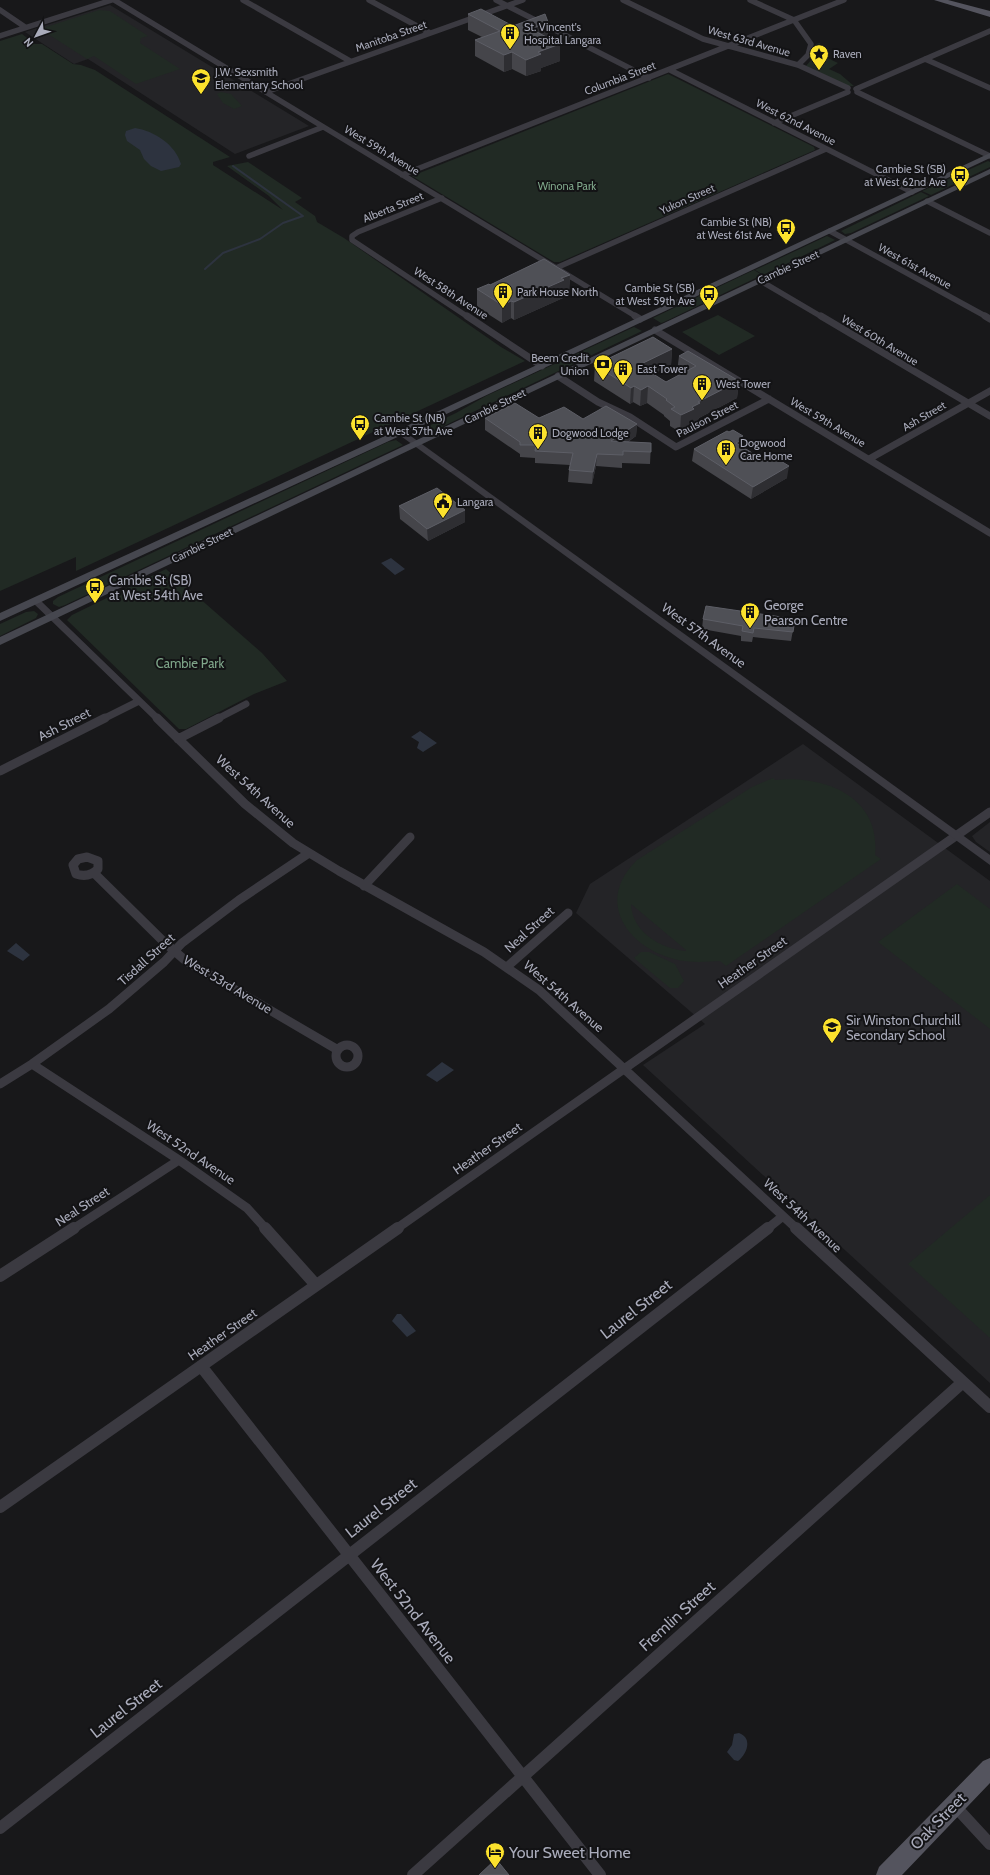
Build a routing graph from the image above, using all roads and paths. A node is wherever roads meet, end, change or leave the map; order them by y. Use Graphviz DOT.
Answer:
graph roads {
  1 [pos="113,0"];
  2 [pos="243,0"];
  3 [pos="369,0"];
  4 [pos="496,0"];
  5 [pos="523,0"];
  6 [pos="623,0"];
  7 [pos="750,0"];
  8 [pos="844,0"];
  9 [pos="938,0"];
  10 [pos="507,6"];
  11 [pos="0,10"];
  12 [pos="990,14"];
  13 [pos="794,20"];
  14 [pos="25,28"];
  15 [pos="990,31"];
  16 [pos="430,33"];
  17 [pos="0,36"];
  18 [pos="728,46"];
  19 [pos="925,59"];
  20 [pos="350,61"];
  21 [pos="798,65"];
  22 [pos="670,70"];
  23 [pos="649,78"];
  24 [pos="990,88"];
  25 [pos="848,90"];
  26 [pos="856,90"];
  27 [pos="266,92"];
  28 [pos="774,123"];
  29 [pos="323,127"];
  30 [pos="826,149"];
  31 [pos="250,156"];
  32 [pos="990,156"];
  33 [pos="990,171"];
  34 [pos="402,175"];
  35 [pos="912,192"];
  36 [pos="442,198"];
  37 [pos="927,201"];
  38 [pos="830,231"];
  39 [pos="990,233"];
  40 [pos="352,236"];
  41 [pos="845,240"];
  42 [pos="556,268"];
  43 [pos="759,280"];
  44 [pos="990,319"];
  45 [pos="650,326"];
  46 [pos="542,366"];
  47 [pos="558,376"];
  48 [pos="990,391"];
  49 [pos="769,399"];
  50 [pos="968,404"];
  51 [pos="990,416"];
  52 [pos="401,432"];
  53 [pos="416,443"];
  54 [pos="868,459"];
  55 [pos="990,533"];
  56 [pos="36,601"];
  57 [pos="0,617"];
  58 [pos="52,617"];
  59 [pos="0,641"];
  60 [pos="139,701"];
  61 [pos="246,704"];
  62 [pos="178,739"];
  63 [pos="0,771"];
  64 [pos="990,812"];
  65 [pos="955,836"];
  66 [pos="410,837"];
  67 [pos="308,853"];
  68 [pos="990,861"];
  69 [pos="94,873"];
  70 [pos="364,886"];
  71 [pos="568,913"];
  72 [pos="174,951"];
  73 [pos="508,966"];
  74 [pos="338,1050"];
  75 [pos="32,1064"];
  76 [pos="624,1069"];
  77 [pos="0,1084"];
  78 [pos="179,1160"];
  79 [pos="783,1216"];
  80 [pos="0,1276"];
  81 [pos="316,1285"];
  82 [pos="201,1366"];
  83 [pos="963,1382"];
  84 [pos="990,1407"];
  85 [pos="0,1507"];
  86 [pos="349,1554"];
  87 [pos="990,1768"];
  88 [pos="522,1777"];
  89 [pos="954,1805"];
  90 [pos="0,1828"];
  91 [pos="990,1844"];
  92 [pos="413,1875"];
  93 [pos="600,1875"];
  94 [pos="887,1875"];
  1 -- 14 [label="street"];
  1 -- 27 [label="street, West 59th Avenue"];
  2 -- 20 [label="street"];
  3 -- 16 [label="street"];
  4 -- 10 [label="street"];
  5 -- 10 [label="street, Manitoba Street"];
  6 -- 18 [label="street, West 63rd Avenue"];
  7 -- 13 [label="street"];
  8 -- 13 [label="street, Columbia Street"];
  9 -- 12 [label="main road"];
  10 -- 16 [label="street, Manitoba Street"];
  10 -- 23 [label="street"];
  11 -- 14 [label="street"];
  13 -- 18 [label="street, Columbia Street"];
  13 -- 21 [label="street"];
  14 -- 17 [label="street"];
  15 -- 19 [label="street"];
  16 -- 20 [label="street, Manitoba Street"];
  18 -- 21 [label="street, West 63rd Avenue"];
  18 -- 22 [label="street, Columbia Street"];
  19 -- 24 [label="street"];
  19 -- 26 [label="street"];
  20 -- 27 [label="street, Manitoba Street"];
  21 -- 25 [label="street, West 63rd Avenue"];
  22 -- 23 [label="street, Columbia Street"];
  22 -- 28 [label="street, West 62nd Avenue"];
  23 -- 34 [label="street, Columbia Street"];
  25 -- 26 [label="street"];
  25 -- 28 [label="street"];
  26 -- 32 [label="street"];
  27 -- 29 [label="street, West 59th Avenue"];
  28 -- 30 [label="street, West 62nd Avenue"];
  29 -- 31 [label="street"];
  29 -- 34 [label="street, West 59th Avenue"];
  30 -- 35 [label="street, West 62nd Avenue"];
  30 -- 42 [label="street, Yukon Street"];
  32 -- 35 [label="main road, Cambie Street"];
  33 -- 37 [label="main road, Cambie Street"];
  34 -- 36 [label="street, West 59th Avenue"];
  35 -- 38 [label="main road, Cambie Street"];
  36 -- 40 [label="street, Alberta Street"];
  36 -- 42 [label="street, West 59th Avenue"];
  37 -- 39 [label="street"];
  37 -- 41 [label="main road, Cambie Street"];
  38 -- 41 [label="street, West 61st Avenue"];
  38 -- 45 [label="main road, Cambie Street"];
  40 -- 46 [label="street, West 58th Avenue"];
  41 -- 43 [label="main road, Cambie Street"];
  41 -- 44 [label="street, West 61st Avenue"];
  42 -- 45 [label="street, West 59th Avenue"];
  43 -- 45 [label="main road, Cambie Street"];
  43 -- 50 [label="street, West 60th Avenue"];
  45 -- 46 [label="main road, Cambie Street"];
  45 -- 47 [label="main road, Cambie Street"];
  45 -- 49 [label="street, West 59th Avenue"];
  46 -- 52 [label="main road, Cambie Street"];
  47 -- 49 [label="street, Paulson Street"];
  47 -- 53 [label="main road, Cambie Street"];
  48 -- 50 [label="street, Ash Street"];
  49 -- 54 [label="street, West 59th Avenue"];
  50 -- 51 [label="street, West 60th Avenue"];
  50 -- 54 [label="street, Ash Street"];
  52 -- 53 [label="street, West 57th Avenue"];
  52 -- 56 [label="main road, Cambie Street"];
  53 -- 58 [label="main road, Cambie Street"];
  53 -- 65 [label="street, West 57th Avenue"];
  54 -- 55 [label="street, West 59th Avenue"];
  56 -- 57 [label="main road, Cambie Street"];
  56 -- 58 [label="street, West 54th Avenue"];
  58 -- 59 [label="main road, Cambie Street"];
  58 -- 60 [label="street, West 54th Avenue"];
  60 -- 62 [label="street, West 54th Avenue"];
  60 -- 63 [label="street, Ash Street"];
  61 -- 62 [label="street"];
  62 -- 67 [label="street, West 54th Avenue"];
  64 -- 65 [label="street, Heather Street"];
  65 -- 68 [label="street, West 57th Avenue"];
  65 -- 76 [label="street, Heather Street"];
  66 -- 70 [label="street"];
  67 -- 70 [label="street, West 54th Avenue"];
  67 -- 72 [label="street, Tisdall Street"];
  69 -- 72 [label="street, West 53rd Avenue"];
  70 -- 73 [label="street, West 54th Avenue"];
  71 -- 73 [label="street, Neal Street"];
  72 -- 74 [label="street, West 53rd Avenue"];
  72 -- 75 [label="street, Tisdall Street"];
  73 -- 76 [label="street, West 54th Avenue"];
  75 -- 77 [label="street, Tisdall Street"];
  75 -- 78 [label="street, West 52nd Avenue"];
  76 -- 79 [label="street, West 54th Avenue"];
  76 -- 81 [label="street, Heather Street"];
  78 -- 80 [label="street, Neal Street"];
  78 -- 81 [label="street, West 52nd Avenue"];
  79 -- 83 [label="street, West 54th Avenue"];
  79 -- 86 [label="street, Laurel Street"];
  81 -- 82 [label="street, Heather Street"];
  82 -- 85 [label="street, Heather Street"];
  82 -- 86 [label="street, West 52nd Avenue"];
  83 -- 84 [label="street, West 54th Avenue"];
  83 -- 88 [label="street, Fremlin Street"];
  86 -- 88 [label="street, West 52nd Avenue"];
  86 -- 90 [label="street, Laurel Street"];
  87 -- 89 [label="main road, Oak Street"];
  88 -- 92 [label="street, Fremlin Street"];
  88 -- 93 [label="street, West 52nd Avenue"];
  89 -- 91 [label="street"];
  89 -- 94 [label="main road, Oak Street"];
}
